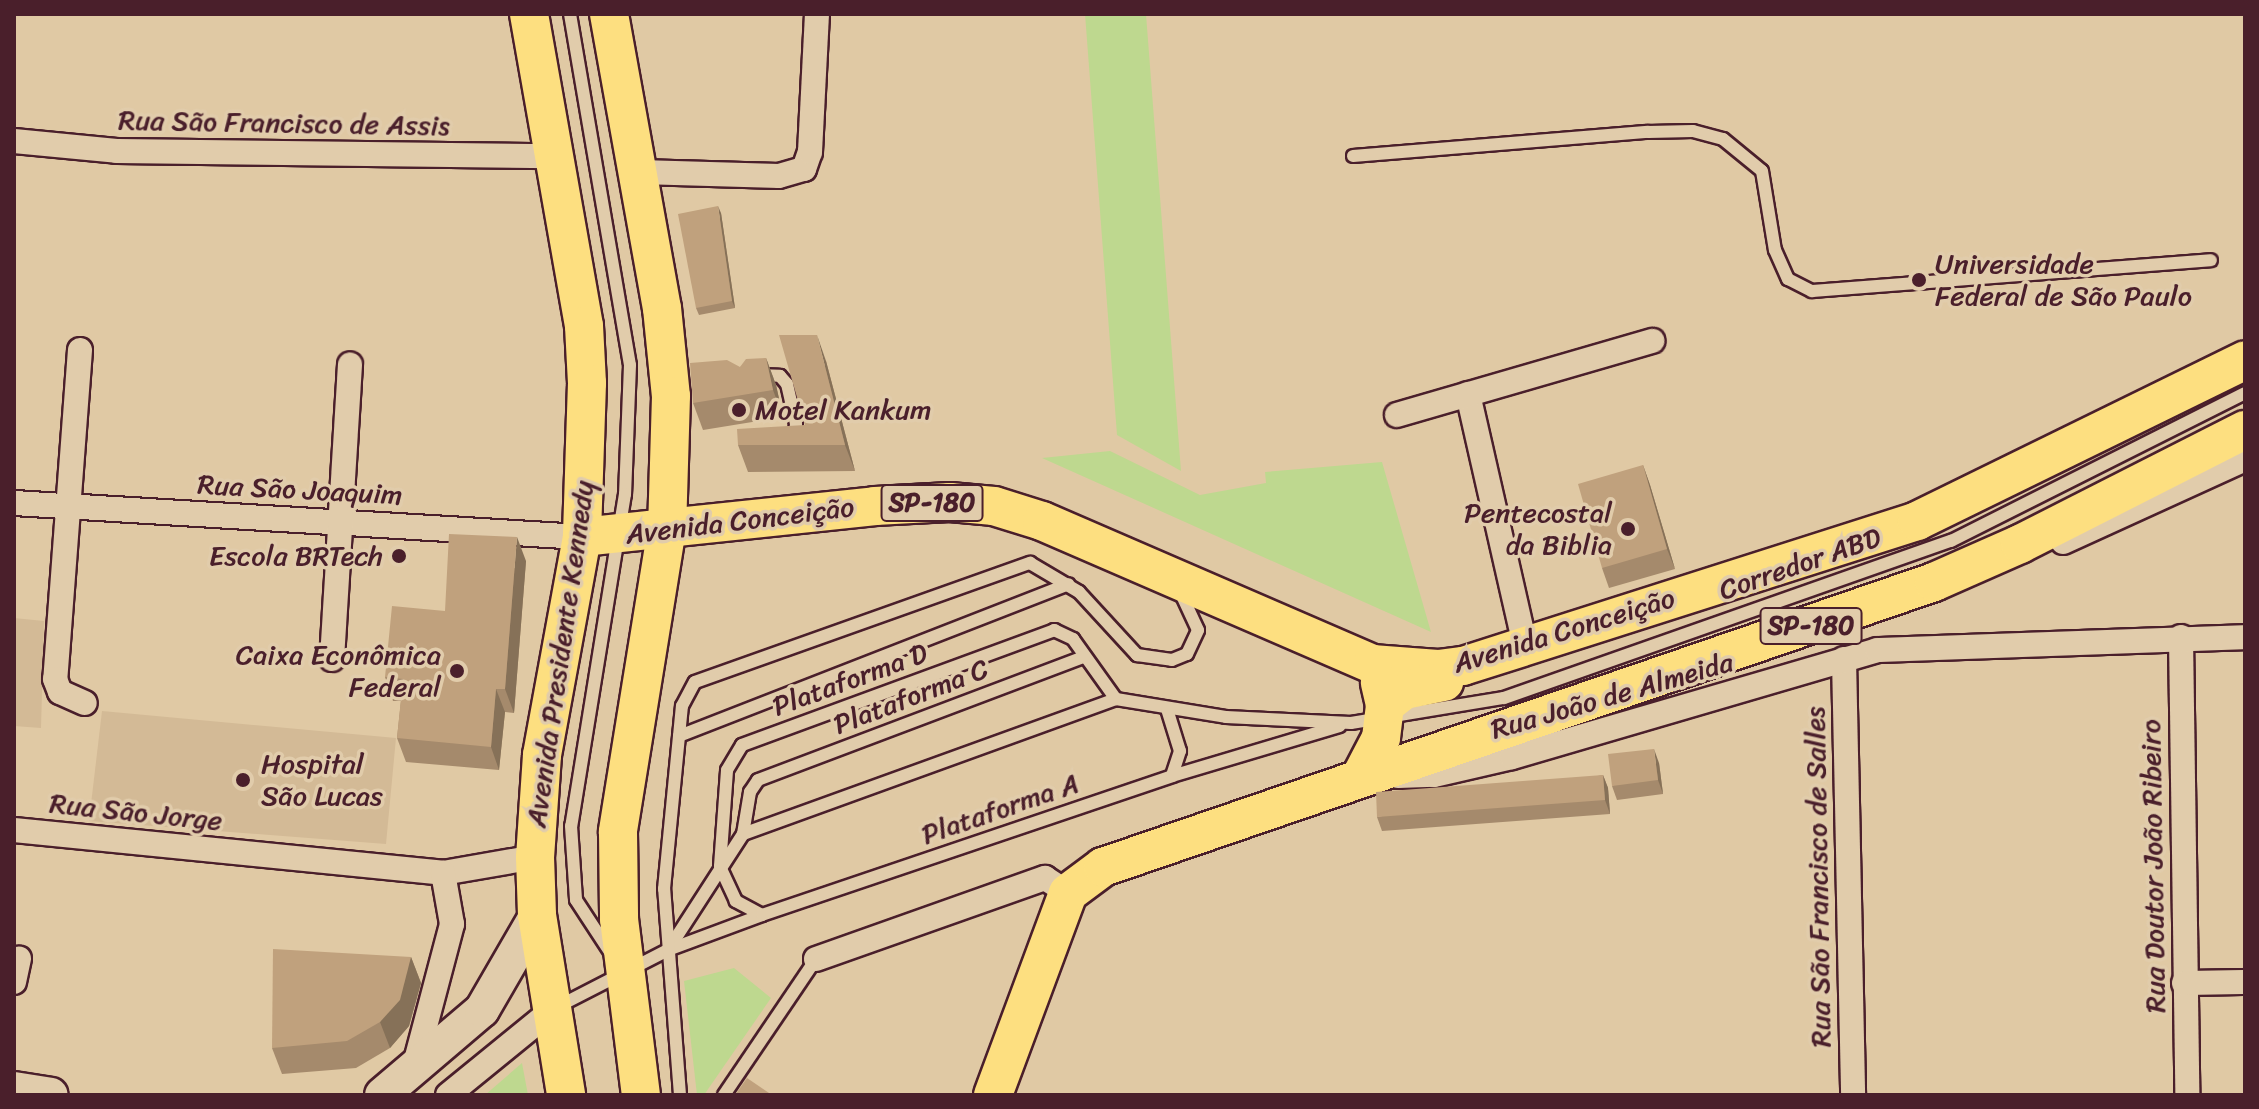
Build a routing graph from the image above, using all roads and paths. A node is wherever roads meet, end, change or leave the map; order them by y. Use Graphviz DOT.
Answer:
graph roads {
  1 [pos="529,14"];
  2 [pos="570,14"];
  3 [pos="609,14"];
  4 [pos="817,14"];
  5 [pos="14,141"];
  6 [pos="554,156"];
  7 [pos="1353,156"];
  8 [pos="640,172"];
  9 [pos="2211,260"];
  10 [pos="1652,341"];
  11 [pos="80,350"];
  12 [pos="2245,360"];
  13 [pos="350,365"];
  14 [pos="739,375"];
  15 [pos="2245,393"];
  16 [pos="1468,394"];
  17 [pos="1397,415"];
  18 [pos="2245,430"];
  19 [pos="773,440"];
  20 [pos="2245,459"];
  21 [pos="14,503"];
  22 [pos="69,506"];
  23 [pos="339,522"];
  24 [pos="667,528"];
  25 [pos="619,535"];
  26 [pos="582,537"];
  27 [pos="1155,570"];
  28 [pos="1068,584"];
  29 [pos="1834,618"];
  30 [pos="2181,637"];
  31 [pos="2245,637"];
  32 [pos="1525,645"];
  33 [pos="1084,657"];
  34 [pos="332,659"];
  35 [pos="1844,659"];
  36 [pos="1372,664"];
  37 [pos="1116,699"];
  38 [pos="85,703"];
  39 [pos="1167,709"];
  40 [pos="1373,716"];
  41 [pos="679,736"];
  42 [pos="1172,776"];
  43 [pos="1368,776"];
  44 [pos="14,830"];
  45 [pos="743,834"];
  46 [pos="535,857"];
  47 [pos="720,866"];
  48 [pos="443,873"];
  49 [pos="1068,893"];
  50 [pos="537,915"];
  51 [pos="762,915"];
  52 [pos="668,950"];
  53 [pos="816,959"];
  54 [pos="624,970"];
  55 [pos="2245,982"];
  56 [pos="2184,983"];
  57 [pos="551,1011"];
  58 [pos="413,1074"];
  59 [pos="382,1095"];
  60 [pos="448,1095"];
  61 [pos="566,1095"];
  62 [pos="641,1095"];
  63 [pos="680,1095"];
  64 [pos="724,1095"];
  65 [pos="993,1095"];
  66 [pos="1853,1095"];
  67 [pos="2187,1095"];
  1 -- 6 [label="main road, Avenida Presidente Kennedy"];
  2 -- 25 [label="lane"];
  3 -- 8 [label="main road"];
  4 -- 8 [label="street"];
  5 -- 6 [label="street, Rua São Francisco de Assis"];
  6 -- 26 [label="main road, Avenida Presidente Kennedy"];
  7 -- 9 [label="lane"];
  8 -- 24 [label="main road"];
  10 -- 16 [label="street"];
  11 -- 22 [label="street"];
  12 -- 32 [label="main road, Avenida Conceição / SP-180"];
  13 -- 23 [label="street"];
  14 -- 19 [label="lane"];
  15 -- 40 [label="lane, Corredor ABD"];
  16 -- 17 [label="street"];
  16 -- 32 [label="street"];
  18 -- 29 [label="main road, SP-180"];
  20 -- 29 [label="street"];
  21 -- 22 [label="street, Rua São Joaquim"];
  22 -- 23 [label="street, Rua São Joaquim"];
  22 -- 38 [label="street"];
  23 -- 26 [label="street, Rua São Joaquim"];
  23 -- 34 [label="street"];
  24 -- 25 [label="main road, Avenida Conceição / SP-180"];
  24 -- 27 [label="main road, Avenida Conceição / SP-180"];
  24 -- 54 [label="main road"];
  25 -- 26 [label="main road, Avenida Conceição / SP-180"];
  25 -- 54 [label="lane"];
  26 -- 46 [label="main road, Avenida Presidente Kennedy"];
  27 -- 28 [label="lane"];
  27 -- 36 [label="main road, Avenida Conceição / SP-180"];
  28 -- 41 [label="lane"];
  28 -- 41 [label="lane"];
  29 -- 43 [label="main road, SP-180"];
  30 -- 31 [label="street, Rua João de Almeida"];
  30 -- 35 [label="street, Rua João de Almeida"];
  30 -- 56 [label="street, Rua Doutor João Ribeiro"];
  32 -- 36 [label="main road, Avenida Conceição / SP-180"];
  32 -- 40 [label="main road"];
  33 -- 37 [label="lane"];
  33 -- 45 [label="lane, Plataforma C"];
  33 -- 47 [label="lane, Plataforma D"];
  35 -- 43 [label="street, Rua João de Almeida"];
  35 -- 66 [label="street, Rua São Francisco de Salles"];
  36 -- 40 [label="main road"];
  37 -- 39 [label="lane"];
  37 -- 45 [label="lane"];
  39 -- 40 [label="lane"];
  39 -- 42 [label="lane"];
  40 -- 42 [label="lane, Plataforma A"];
  40 -- 43 [label="main road"];
  41 -- 52 [label="lane"];
  42 -- 51 [label="lane, Plataforma A"];
  43 -- 49 [label="main road, SP-180"];
  44 -- 48 [label="street, Rua São Jorge"];
  45 -- 47 [label="lane"];
  46 -- 48 [label="street, Rua São Jorge"];
  46 -- 50 [label="main road, Avenida Presidente Kennedy"];
  47 -- 51 [label="lane"];
  47 -- 52 [label="lane"];
  48 -- 58 [label="street"];
  49 -- 53 [label="street"];
  49 -- 65 [label="main road"];
  50 -- 57 [label="main road, Avenida Presidente Kennedy"];
  50 -- 58 [label="main road"];
  51 -- 52 [label="lane, Plataforma A"];
  52 -- 54 [label="lane"];
  52 -- 63 [label="lane"];
  53 -- 64 [label="lane"];
  54 -- 57 [label="lane"];
  54 -- 62 [label="main road"];
  55 -- 56 [label="street"];
  56 -- 67 [label="street, Rua Doutor João Ribeiro"];
  57 -- 60 [label="street"];
  57 -- 61 [label="main road, Avenida Presidente Kennedy"];
  58 -- 59 [label="main road"];
}
